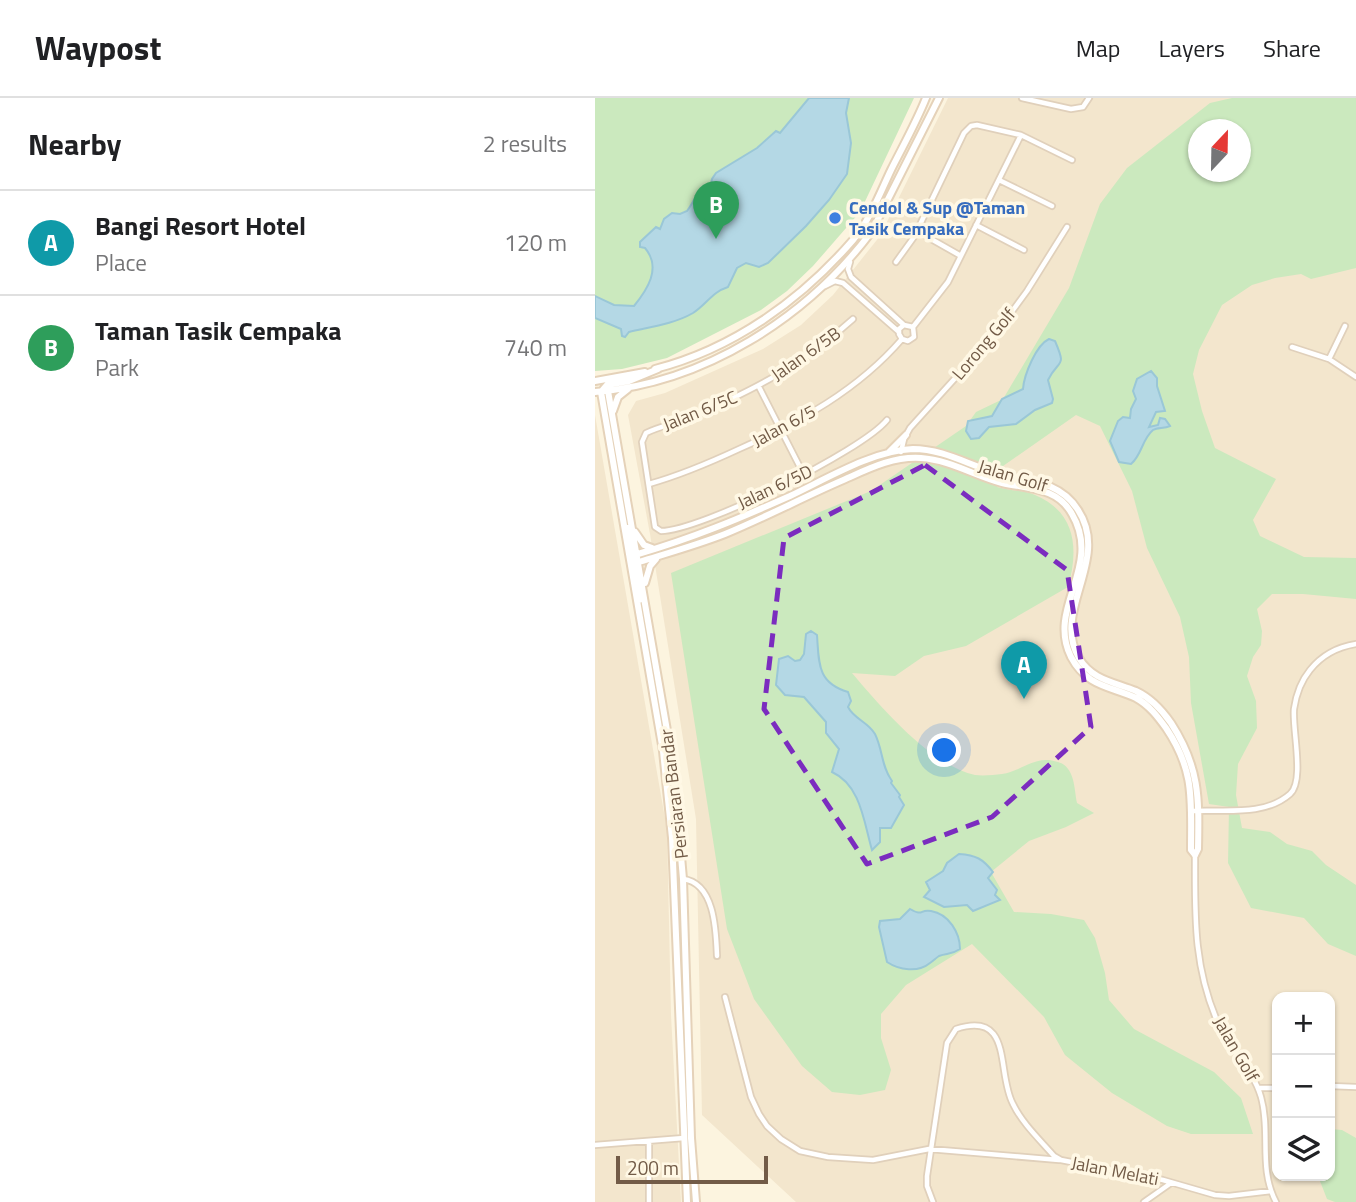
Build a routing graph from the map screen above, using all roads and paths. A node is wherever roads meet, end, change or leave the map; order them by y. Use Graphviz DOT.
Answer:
graph roads {
  1 [pos="926,98"];
  2 [pos="1022,98"];
  3 [pos="1089,98"];
  4 [pos="939,99"];
  5 [pos="1021,135"];
  6 [pos="1072,160"];
  7 [pos="999,180"];
  8 [pos="1052,206"];
  9 [pos="975,225"];
  10 [pos="1067,227"];
  11 [pos="917,231"];
  12 [pos="860,246"];
  13 [pos="1024,250"];
  14 [pos="961,256"];
  15 [pos="896,262"];
  16 [pos="804,303"];
  17 [pos="853,319"];
  18 [pos="904,325"];
  19 [pos="1345,326"];
  20 [pos="913,327"];
  21 [pos="899,332"];
  22 [pos="902,339"];
  23 [pos="1292,347"];
  24 [pos="1329,359"];
  25 [pos="1356,377"];
  26 [pos="759,387"];
  27 [pos="599,388"];
  28 [pos="630,388"];
  29 [pos="595,400"];
  30 [pos="613,414"];
  31 [pos="606,419"];
  32 [pos="887,420"];
  33 [pos="782,430"];
  34 [pos="906,434"];
  35 [pos="915,449"];
  36 [pos="901,450"];
  37 [pos="888,453"];
  38 [pos="901,458"];
  39 [pos="804,475"];
  40 [pos="649,484"];
  41 [pos="619,502"];
  42 [pos="633,527"];
  43 [pos="724,530"];
  44 [pos="659,552"];
  45 [pos="637,558"];
  46 [pos="643,590"];
  47 [pos="638,612"];
  48 [pos="1356,644"];
  49 [pos="1189,765"];
  50 [pos="1195,811"];
  51 [pos="1195,855"];
  52 [pos="683,879"];
  53 [pos="717,956"];
  54 [pos="725,997"];
  55 [pos="1335,1086"];
  56 [pos="1356,1087"];
  57 [pos="1258,1088"];
  58 [pos="1272,1088"];
  59 [pos="684,1138"];
  60 [pos="649,1141"];
  61 [pos="595,1145"];
  62 [pos="929,1149"];
  63 [pos="1061,1160"];
  64 [pos="1172,1183"];
  65 [pos="1271,1191"];
  66 [pos="649,1202"];
  67 [pos="687,1202"];
  68 [pos="696,1202"];
  69 [pos="933,1202"];
  70 [pos="1144,1202"];
  71 [pos="1276,1202"];
  1 -- 27 [label="main road"];
  2 -- 3 [label="street"];
  4 -- 12 [label="main road"];
  5 -- 6 [label="street"];
  5 -- 7 [label="street"];
  5 -- 11 [label="street"];
  7 -- 8 [label="street"];
  7 -- 9 [label="street"];
  9 -- 13 [label="street"];
  9 -- 14 [label="street"];
  10 -- 34 [label="street, Lorong Golf"];
  11 -- 14 [label="street"];
  11 -- 15 [label="street"];
  12 -- 16 [label="main road"];
  12 -- 18 [label="street"];
  14 -- 20 [label="street"];
  16 -- 21 [label="street"];
  16 -- 28 [label="main road"];
  17 -- 26 [label="street, Jalan 6/5B"];
  18 -- 20 [label="street"];
  18 -- 21 [label="street"];
  19 -- 24 [label="street"];
  20 -- 22 [label="street"];
  21 -- 22 [label="street"];
  22 -- 33 [label="street, Jalan 6/5"];
  23 -- 24 [label="street"];
  24 -- 25 [label="street"];
  26 -- 33 [label="street"];
  26 -- 40 [label="street, Jalan 6/5C"];
  27 -- 28 [label="main road"];
  27 -- 30 [label="main road, Persiaran Bandar"];
  27 -- 31 [label="main road, Persiaran Bandar"];
  28 -- 30 [label="main road"];
  29 -- 31 [label="main road"];
  30 -- 42 [label="main road, Persiaran Bandar"];
  31 -- 41 [label="main road, Persiaran Bandar"];
  32 -- 39 [label="street, Jalan 6/5D"];
  33 -- 39 [label="street"];
  33 -- 40 [label="street, Jalan 6/5"];
  34 -- 35 [label="main road"];
  34 -- 36 [label="street, Lorong Golf"];
  34 -- 37 [label="main road"];
  35 -- 36 [label="main road, Jalan Golf"];
  35 -- 49 [label="main road, Jalan Golf"];
  36 -- 37 [label="main road, Jalan Golf"];
  36 -- 38 [label="street, Lorong Golf"];
  37 -- 43 [label="main road, Jalan Golf"];
  38 -- 43 [label="main road, Jalan Golf"];
  38 -- 49 [label="main road, Jalan Golf"];
  39 -- 40 [label="street, Jalan 6/5D"];
  41 -- 45 [label="main road"];
  41 -- 47 [label="main road, Persiaran Bandar"];
  42 -- 44 [label="main road"];
  42 -- 45 [label="main road, Persiaran Bandar"];
  43 -- 44 [label="main road, Jalan Golf"];
  44 -- 45 [label="main road, Jalan Golf"];
  44 -- 46 [label="main road"];
  45 -- 46 [label="main road, Persiaran Bandar"];
  45 -- 47 [label="main road"];
  46 -- 52 [label="main road, Persiaran Bandar"];
  47 -- 59 [label="main road, Persiaran Bandar"];
  48 -- 50 [label="street"];
  49 -- 50 [label="main road, Jalan Golf"];
  50 -- 51 [label="main road, Jalan Golf"];
  51 -- 57 [label="street, Jalan Golf"];
  52 -- 53 [label="street"];
  52 -- 68 [label="main road, Persiaran Bandar"];
  54 -- 62 [label="street"];
  55 -- 56 [label="street"];
  57 -- 58 [label="street"];
  57 -- 65 [label="street, Jalan Golf"];
  59 -- 60 [label="street"];
  59 -- 67 [label="main road, Persiaran Bandar"];
  60 -- 61 [label="street"];
  60 -- 66 [label="street"];
  62 -- 63 [label="street"];
  62 -- 63 [label="street, Jalan Melati"];
  62 -- 69 [label="street"];
  63 -- 64 [label="street, Jalan Melati"];
  64 -- 65 [label="street, Jalan Melati"];
  64 -- 70 [label="street"];
  65 -- 71 [label="street, Jalan Golf"];
}
